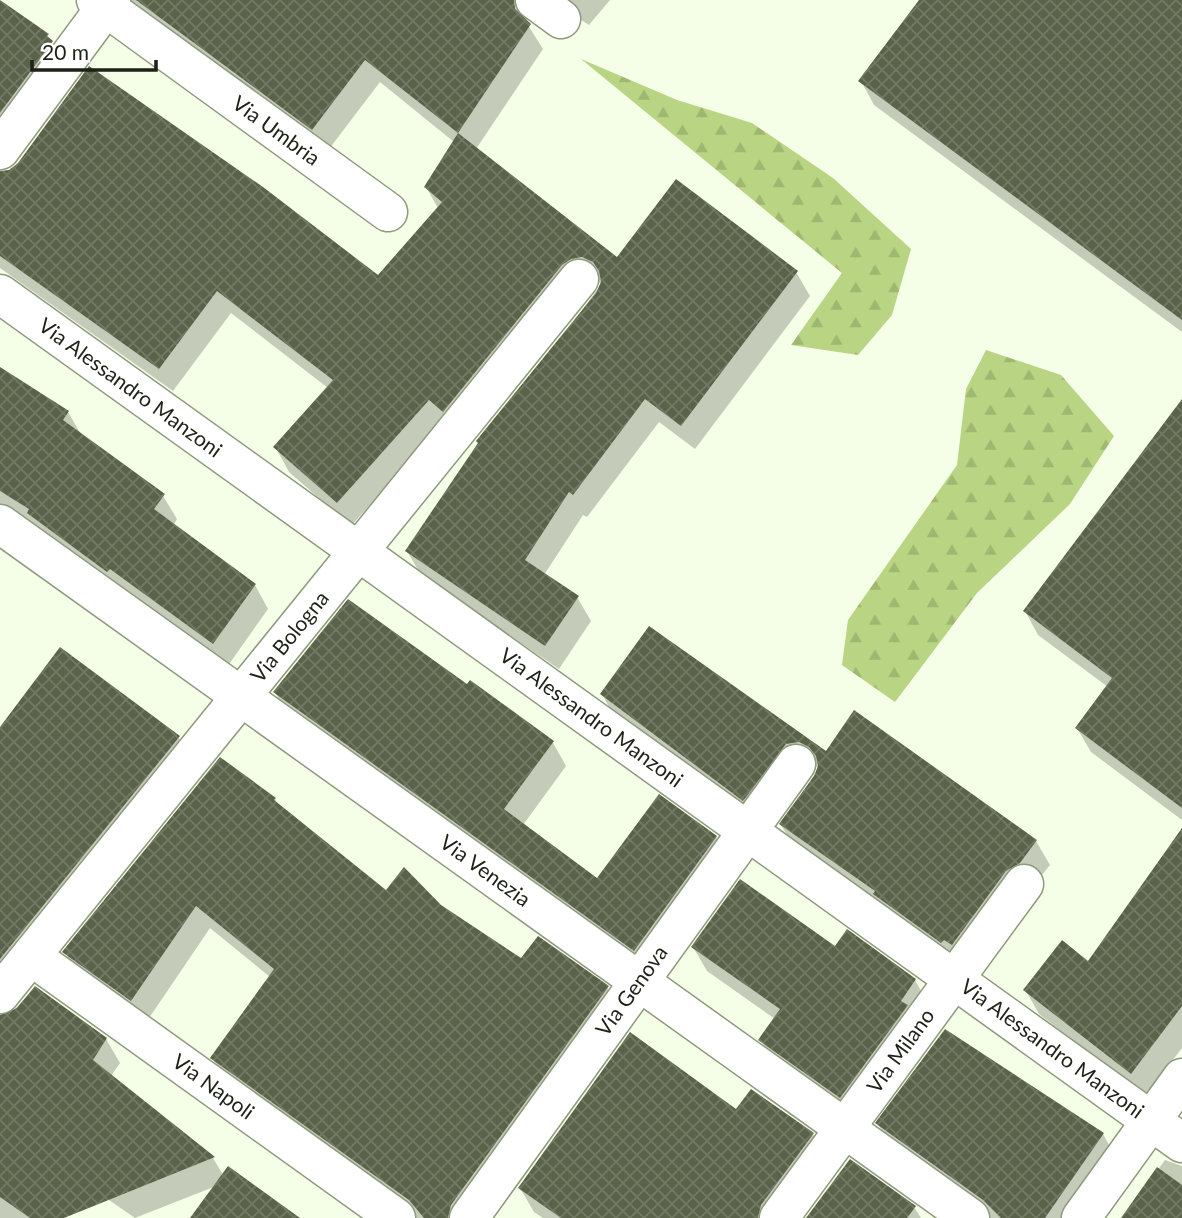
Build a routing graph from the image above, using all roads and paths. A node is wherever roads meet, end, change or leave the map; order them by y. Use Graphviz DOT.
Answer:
graph roads {
  1 [pos="104,3"];
  2 [pos="0,150"];
  3 [pos="388,212"];
  4 [pos="579,279"];
  5 [pos="0,294"];
  6 [pos="0,524"];
  7 [pos="359,552"];
  8 [pos="241,696"];
  9 [pos="796,764"];
  10 [pos="747,830"];
  11 [pos="1024,884"];
  12 [pos="31,956"];
  13 [pos="954,979"];
  14 [pos="639,981"];
  15 [pos="0,994"];
  16 [pos="1182,1078"];
  17 [pos="1152,1121"];
  18 [pos="845,1128"];
  19 [pos="1182,1143"];
  20 [pos="396,1218"];
  21 [pos="468,1218"];
  22 [pos="779,1218"];
  23 [pos="970,1218"];
  24 [pos="1081,1218"];
  1 -- 2 [label="street"];
  1 -- 3 [label="street, Via Umbria"];
  4 -- 7 [label="street, Via Bologna"];
  5 -- 7 [label="street, Via Alessandro Manzoni"];
  6 -- 8 [label="street, Via Venezia"];
  7 -- 8 [label="street, Via Bologna"];
  7 -- 10 [label="street, Via Alessandro Manzoni"];
  8 -- 12 [label="street, Via Bologna"];
  8 -- 14 [label="street, Via Venezia"];
  9 -- 10 [label="street, Via Genova"];
  10 -- 13 [label="street, Via Alessandro Manzoni"];
  10 -- 14 [label="street, Via Genova"];
  11 -- 13 [label="street, Via Milano"];
  12 -- 15 [label="street, Via Bologna"];
  12 -- 20 [label="street, Via Napoli"];
  13 -- 17 [label="street, Via Alessandro Manzoni"];
  13 -- 18 [label="street, Via Milano"];
  14 -- 18 [label="street, Via Venezia"];
  14 -- 21 [label="street, Via Genova"];
  16 -- 17 [label="street"];
  17 -- 19 [label="street, Via Alessandro Manzoni"];
  17 -- 24 [label="street"];
  18 -- 22 [label="street, Via Milano"];
  18 -- 23 [label="street, Via Venezia"];
}
